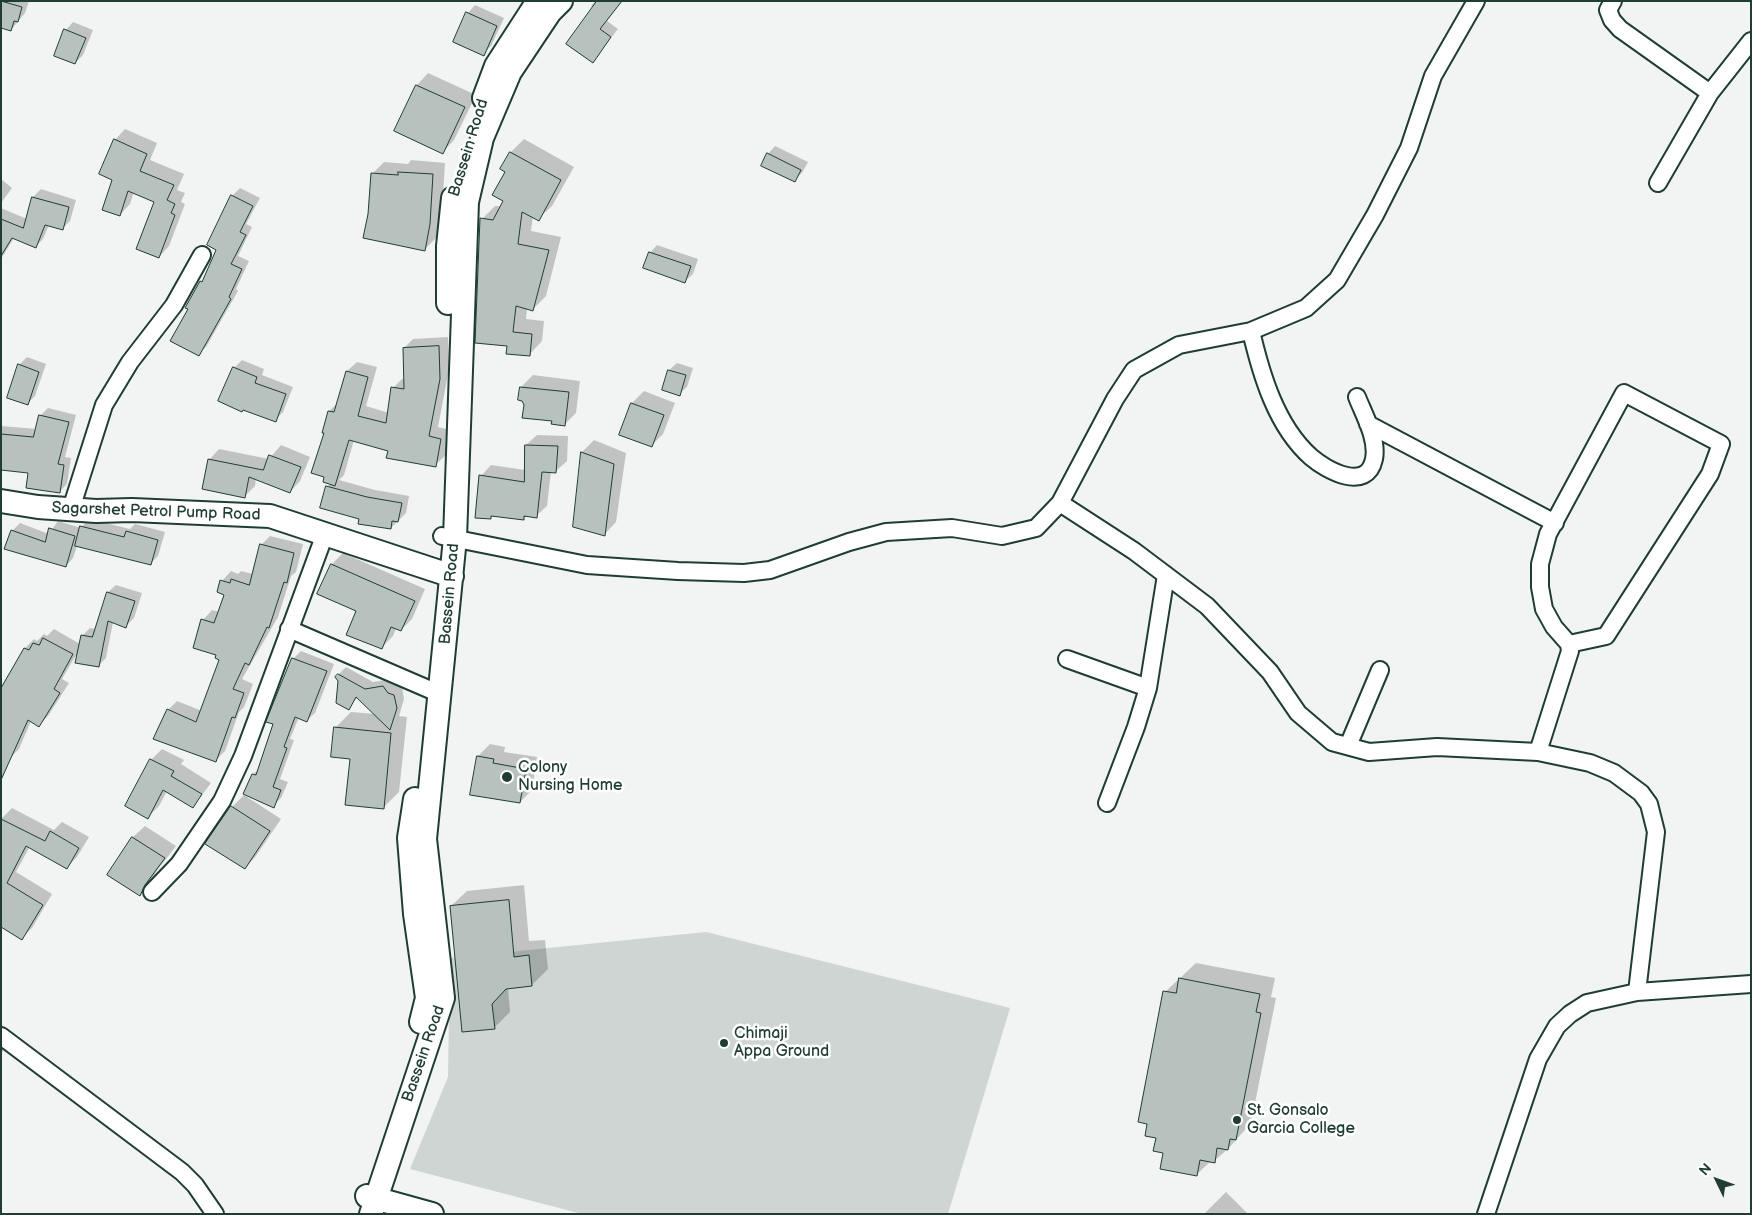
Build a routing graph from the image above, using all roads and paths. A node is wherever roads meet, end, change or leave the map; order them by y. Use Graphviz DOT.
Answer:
graph roads {
  1 [pos="538,1"];
  2 [pos="561,1"];
  3 [pos="1476,1"];
  4 [pos="1613,1"];
  5 [pos="1751,40"];
  6 [pos="1710,93"];
  7 [pos="1658,183"];
  8 [pos="202,255"];
  9 [pos="1251,331"];
  10 [pos="1357,397"];
  11 [pos="1368,424"];
  12 [pos="1,501"];
  13 [pos="1060,504"];
  14 [pos="71,509"];
  15 [pos="1554,523"];
  16 [pos="325,534"];
  17 [pos="449,537"];
  18 [pos="444,574"];
  19 [pos="1166,575"];
  20 [pos="289,629"];
  21 [pos="1569,644"];
  22 [pos="1067,659"];
  23 [pos="1380,670"];
  24 [pos="1148,688"];
  25 [pos="433,691"];
  26 [pos="1348,746"];
  27 [pos="1538,752"];
  28 [pos="1107,803"];
  29 [pos="152,892"];
  30 [pos="1751,984"];
  31 [pos="1638,992"];
  32 [pos="1,1036"];
  33 [pos="370,1208"];
  34 [pos="215,1214"];
  35 [pos="432,1214"];
  36 [pos="1486,1214"];
  1 -- 17 [label="main road, Bassein Road"];
  2 -- 17 [label="main road, Bassein Road"];
  3 -- 9 [label="street"];
  4 -- 6 [label="street"];
  5 -- 6 [label="street"];
  6 -- 7 [label="street"];
  8 -- 14 [label="street"];
  9 -- 11 [label="street"];
  9 -- 13 [label="street"];
  10 -- 11 [label="street"];
  11 -- 15 [label="street"];
  12 -- 14 [label="main road, Sagarshet Petrol Pump Road"];
  13 -- 17 [label="street"];
  13 -- 19 [label="street"];
  14 -- 16 [label="main road, Sagarshet Petrol Pump Road"];
  15 -- 21 [label="street"];
  15 -- 21 [label="street"];
  16 -- 18 [label="main road, Sagarshet Petrol Pump Road"];
  16 -- 20 [label="street"];
  17 -- 18 [label="main road, Bassein Road"];
  18 -- 25 [label="main road, Bassein Road"];
  19 -- 24 [label="street"];
  19 -- 26 [label="street"];
  20 -- 25 [label="street"];
  20 -- 29 [label="street"];
  21 -- 27 [label="street"];
  22 -- 24 [label="street"];
  23 -- 26 [label="street"];
  24 -- 28 [label="street"];
  25 -- 33 [label="main road, Bassein Road"];
  26 -- 27 [label="street"];
  27 -- 31 [label="street"];
  30 -- 31 [label="street"];
  31 -- 36 [label="street"];
  32 -- 34 [label="street"];
  33 -- 35 [label="main road, Bassein Road"];
}
